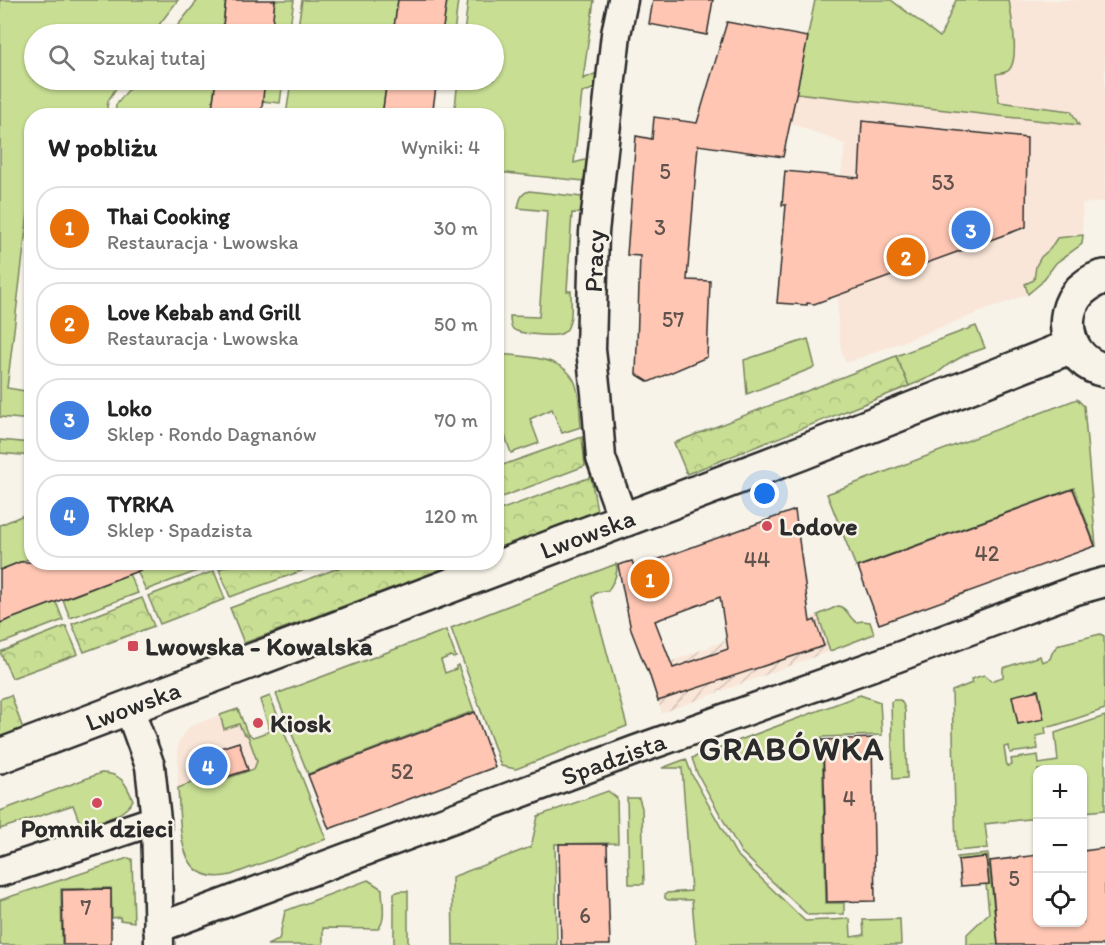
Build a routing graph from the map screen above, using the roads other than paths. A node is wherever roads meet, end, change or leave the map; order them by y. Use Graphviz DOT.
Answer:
graph roads {
  1 [pos="623,0"];
  2 [pos="1105,277"];
  3 [pos="1072,346"];
  4 [pos="1105,370"];
  5 [pos="623,519"];
  6 [pos="504,565"];
  7 [pos="490,570"];
  8 [pos="1105,582"];
  9 [pos="129,708"];
  10 [pos="0,756"];
  11 [pos="156,820"];
  12 [pos="0,872"];
  13 [pos="158,936"];
  1 -- 5 [label="street, Pracy"];
  2 -- 3 [label="street"];
  3 -- 4 [label="street"];
  3 -- 5 [label="street, Lwowska"];
  5 -- 6 [label="street, Lwowska"];
  7 -- 9 [label="street, Lwowska"];
  8 -- 13 [label="street, Spadzista"];
  9 -- 10 [label="street, Lwowska"];
  9 -- 11 [label="street, Spadzista"];
  11 -- 12 [label="street"];
  11 -- 13 [label="street, Spadzista"];
}
